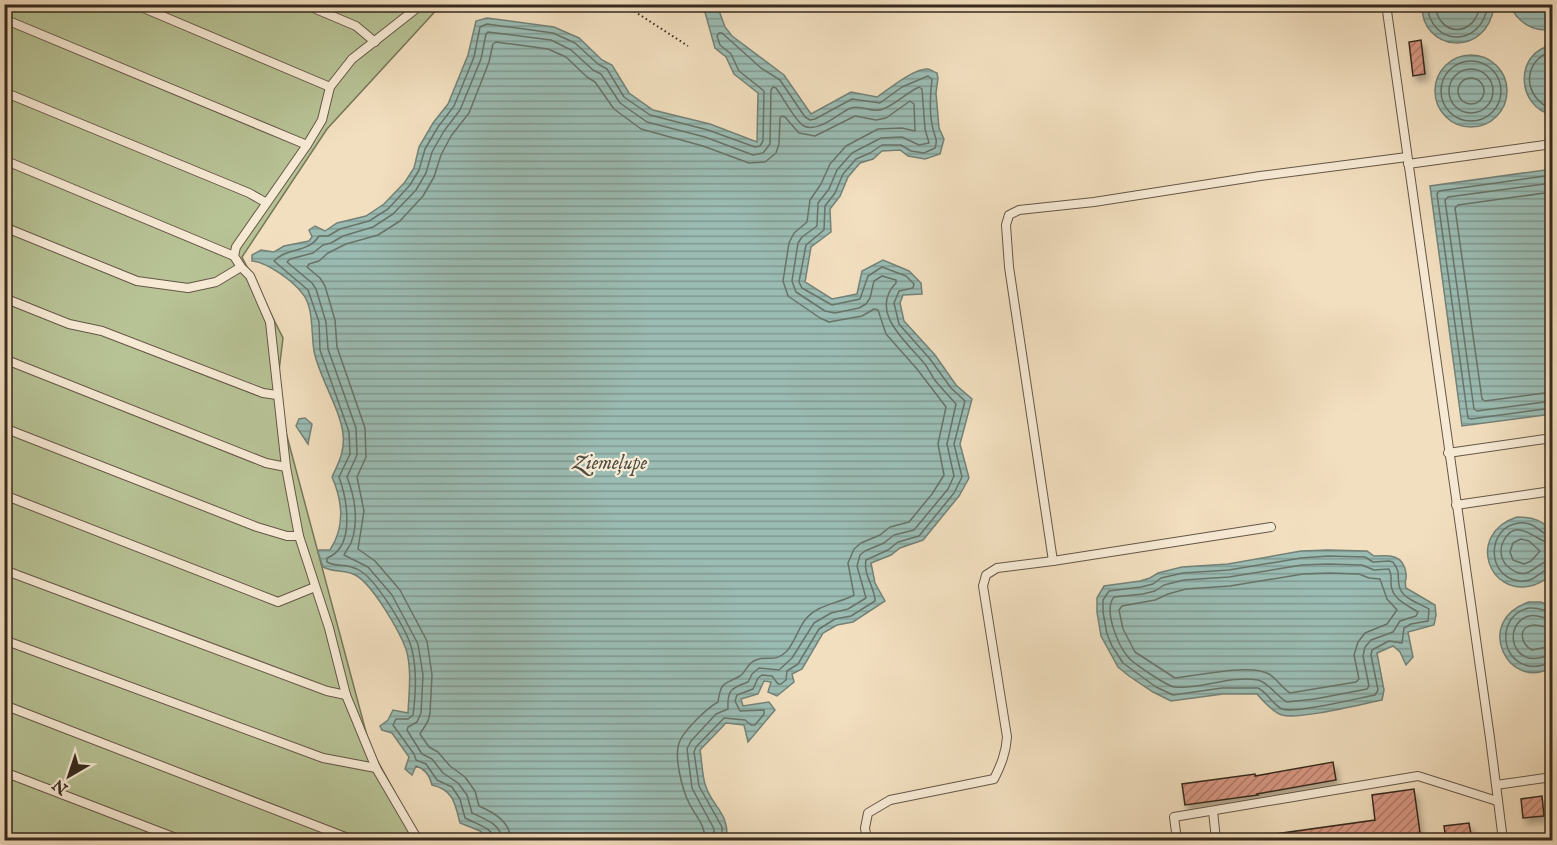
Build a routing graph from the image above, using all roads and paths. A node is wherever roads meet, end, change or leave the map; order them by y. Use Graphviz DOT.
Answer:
graph roads {
  1 [pos="134,4"];
  2 [pos="304,4"];
  3 [pos="422,4"];
  4 [pos="623,4"];
  5 [pos="1386,4"];
  6 [pos="4,19"];
  7 [pos="375,42"];
  8 [pos="688,46"];
  9 [pos="330,87"];
  10 [pos="4,92"];
  11 [pos="1552,144"];
  12 [pos="308,145"];
  13 [pos="4,160"];
  14 [pos="1408,160"];
  15 [pos="265,202"];
  16 [pos="4,226"];
  17 [pos="234,256"];
  18 [pos="241,267"];
  19 [pos="4,298"];
  20 [pos="4,359"];
  21 [pos="278,395"];
  22 [pos="4,428"];
  23 [pos="1552,438"];
  24 [pos="1448,453"];
  25 [pos="286,467"];
  26 [pos="1552,491"];
  27 [pos="4,495"];
  28 [pos="1456,505"];
  29 [pos="1271,527"];
  30 [pos="299,536"];
  31 [pos="1053,561"];
  32 [pos="4,570"];
  33 [pos="315,587"];
  34 [pos="4,640"];
  35 [pos="346,695"];
  36 [pos="4,705"];
  37 [pos="376,768"];
  38 [pos="4,772"];
  39 [pos="1552,777"];
  40 [pos="1496,785"];
  41 [pos="1497,801"];
  42 [pos="1213,811"];
  43 [pos="181,840"];
  44 [pos="353,840"];
  45 [pos="418,840"];
  46 [pos="867,840"];
  47 [pos="1177,840"];
  48 [pos="1216,840"];
  49 [pos="1503,840"];
  1 -- 9 [label="lane"];
  2 -- 7 [label="lane"];
  3 -- 7 [label="lane"];
  4 -- 8 [label="path"];
  5 -- 14 [label="lane"];
  6 -- 12 [label="lane"];
  7 -- 9 [label="lane"];
  9 -- 12 [label="lane"];
  10 -- 15 [label="lane"];
  11 -- 14 [label="lane"];
  12 -- 15 [label="lane"];
  13 -- 17 [label="lane"];
  14 -- 24 [label="lane"];
  14 -- 31 [label="lane"];
  15 -- 17 [label="lane"];
  16 -- 18 [label="lane"];
  17 -- 18 [label="lane"];
  18 -- 21 [label="lane"];
  19 -- 21 [label="lane"];
  20 -- 25 [label="lane"];
  21 -- 25 [label="lane"];
  22 -- 30 [label="lane"];
  23 -- 24 [label="lane"];
  24 -- 28 [label="lane"];
  25 -- 30 [label="lane"];
  26 -- 28 [label="lane"];
  27 -- 33 [label="lane"];
  28 -- 40 [label="lane"];
  29 -- 31 [label="lane"];
  30 -- 33 [label="lane"];
  31 -- 46 [label="lane"];
  32 -- 35 [label="lane"];
  33 -- 35 [label="lane"];
  34 -- 37 [label="lane"];
  35 -- 37 [label="lane"];
  36 -- 44 [label="lane"];
  37 -- 45 [label="lane"];
  38 -- 43 [label="lane"];
  39 -- 40 [label="lane"];
  40 -- 41 [label="lane"];
  41 -- 42 [label="lane"];
  41 -- 49 [label="lane"];
  42 -- 47 [label="lane"];
  42 -- 48 [label="lane"];
}
